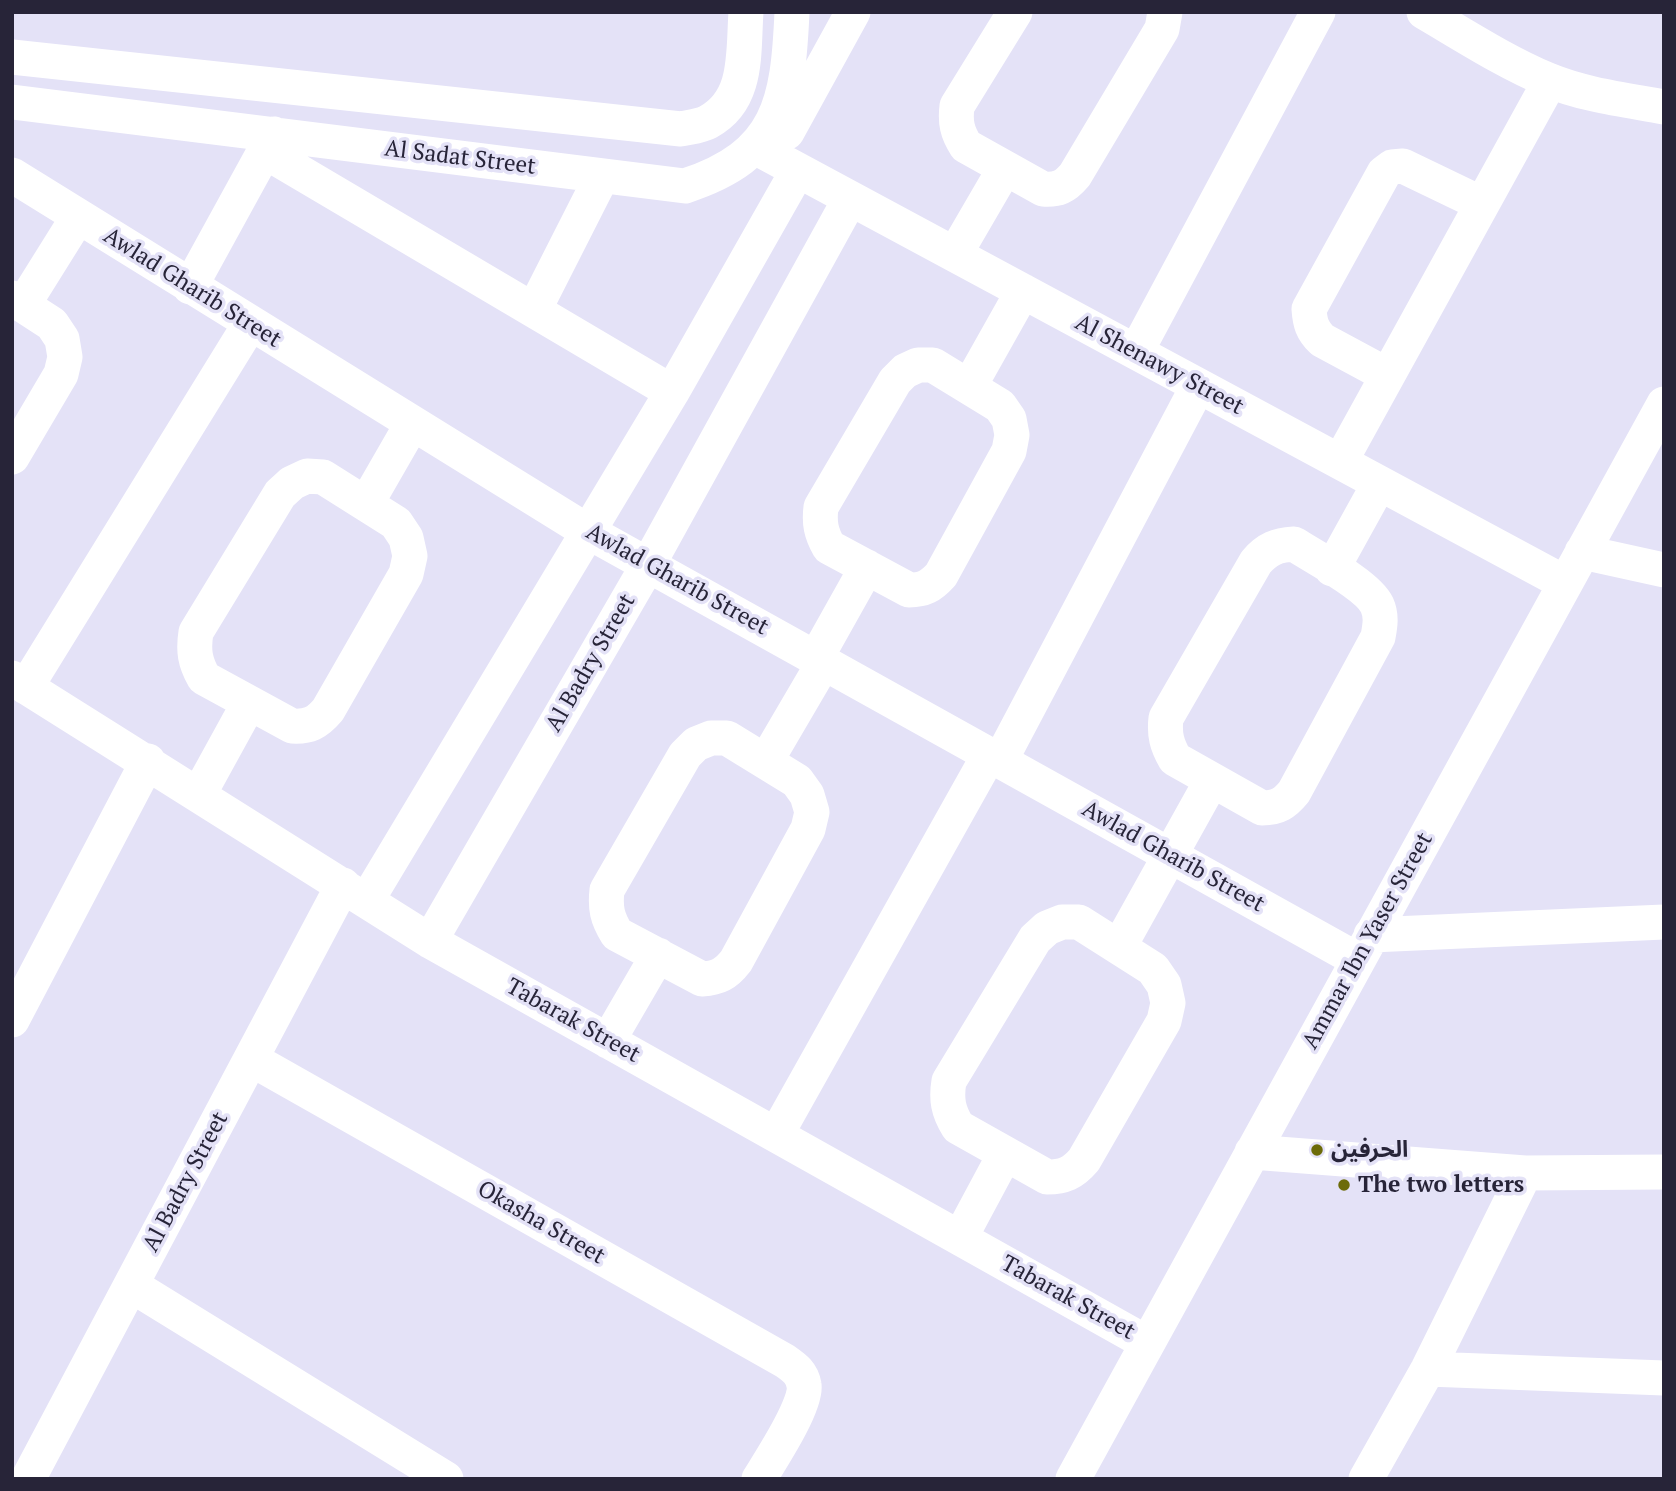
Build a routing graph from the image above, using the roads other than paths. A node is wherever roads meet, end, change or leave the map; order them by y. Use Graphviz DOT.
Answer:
graph roads {
  1 [pos="747,12"];
  2 [pos="792,12"];
  3 [pos="853,12"];
  4 [pos="1014,12"];
  5 [pos="1165,12"];
  6 [pos="1318,12"];
  7 [pos="1424,12"];
  8 [pos="12,57"];
  9 [pos="1550,81"];
  10 [pos="12,102"];
  11 [pos="1664,107"];
  12 [pos="269,143"];
  13 [pos="775,158"];
  14 [pos="1005,169"];
  15 [pos="12,175"];
  16 [pos="602,176"];
  17 [pos="850,199"];
  18 [pos="1482,204"];
  19 [pos="78,216"];
  20 [pos="955,254"];
  21 [pos="190,286"];
  22 [pos="1023,291"];
  23 [pos="18,302"];
  24 [pos="534,310"];
  25 [pos="250,324"];
  26 [pos="1136,352"];
  27 [pos="1387,375"];
  28 [pos="1198,386"];
  29 [pos="969,387"];
  30 [pos="672,392"];
  31 [pos="1664,404"];
  32 [pos="412,424"];
  33 [pos="12,457"];
  34 [pos="1339,463"];
  35 [pos="1379,484"];
  36 [pos="366,504"];
  37 [pos="587,531"];
  38 [pos="1582,552"];
  39 [pos="648,565"];
  40 [pos="867,567"];
  41 [pos="1332,569"];
  42 [pos="1664,570"];
  43 [pos="1564,583"];
  44 [pos="820,660"];
  45 [pos="19,683"];
  46 [pos="249,703"];
  47 [pos="995,758"];
  48 [pos="148,761"];
  49 [pos="766,761"];
  50 [pos="1212,780"];
  51 [pos="199,794"];
  52 [pos="1170,855"];
  53 [pos="355,893"];
  54 [pos="1664,922"];
  55 [pos="430,941"];
  56 [pos="1119,947"];
  57 [pos="1365,947"];
  58 [pos="658,955"];
  59 [pos="12,1020"];
  60 [pos="608,1041"];
  61 [pos="251,1059"];
  62 [pos="776,1135"];
  63 [pos="1252,1152"];
  64 [pos="1005,1154"];
  65 [pos="1664,1172"];
  66 [pos="1525,1173"];
  67 [pos="960,1238"];
  68 [pos="131,1285"];
  69 [pos="1147,1343"];
  70 [pos="1427,1369"];
  71 [pos="1664,1378"];
  72 [pos="28,1479"];
  73 [pos="446,1479"];
  74 [pos="759,1479"];
  75 [pos="1073,1479"];
  76 [pos="1366,1479"];
  1 -- 8 [label="street"];
  2 -- 13 [label="street, Al Sadat Street"];
  3 -- 13 [label="street"];
  4 -- 14 [label="street"];
  5 -- 14 [label="street"];
  6 -- 26 [label="street"];
  7 -- 9 [label="street"];
  9 -- 11 [label="street"];
  9 -- 18 [label="street"];
  10 -- 12 [label="street, Al Sadat Street"];
  12 -- 16 [label="street, Al Sadat Street"];
  12 -- 21 [label="street"];
  12 -- 24 [label="street"];
  13 -- 16 [label="street, Al Sadat Street"];
  13 -- 17 [label="street, Al Shenawy Street"];
  13 -- 30 [label="street, Al Badry Street"];
  14 -- 20 [label="street"];
  15 -- 19 [label="street, Awlad Gharib Street"];
  16 -- 24 [label="street"];
  17 -- 20 [label="street, Al Shenawy Street"];
  17 -- 39 [label="street, Al Badry Street"];
  18 -- 27 [label="street"];
  18 -- 27 [label="street"];
  19 -- 21 [label="street, Awlad Gharib Street"];
  19 -- 23 [label="street"];
  20 -- 22 [label="street, Al Shenawy Street"];
  21 -- 25 [label="street, Awlad Gharib Street"];
  22 -- 26 [label="street, Al Shenawy Street"];
  22 -- 29 [label="street"];
  23 -- 33 [label="street"];
  24 -- 30 [label="street"];
  25 -- 32 [label="street, Awlad Gharib Street"];
  25 -- 45 [label="street"];
  26 -- 28 [label="street, Al Shenawy Street"];
  27 -- 34 [label="street"];
  28 -- 34 [label="street, Al Shenawy Street"];
  28 -- 47 [label="street"];
  29 -- 40 [label="street"];
  29 -- 40 [label="street"];
  30 -- 37 [label="street, Al Badry Street"];
  31 -- 38 [label="street, Ammar Ibn Yaser Street"];
  32 -- 36 [label="street"];
  32 -- 37 [label="street, Awlad Gharib Street"];
  34 -- 35 [label="street, Al Shenawy Street"];
  35 -- 41 [label="street"];
  35 -- 43 [label="street, Al Shenawy Street"];
  36 -- 46 [label="street"];
  36 -- 46 [label="street"];
  37 -- 39 [label="street, Awlad Gharib Street"];
  37 -- 53 [label="street, Al Badry Street"];
  38 -- 42 [label="street"];
  38 -- 43 [label="street, Ammar Ibn Yaser Street"];
  39 -- 44 [label="street, Awlad Gharib Street"];
  39 -- 55 [label="street, Al Badry Street"];
  40 -- 44 [label="street"];
  41 -- 50 [label="street"];
  41 -- 50 [label="street"];
  43 -- 57 [label="street, Ammar Ibn Yaser Street"];
  44 -- 47 [label="street, Awlad Gharib Street"];
  44 -- 49 [label="street"];
  45 -- 48 [label="street, Tabarak Street"];
  46 -- 51 [label="street"];
  47 -- 52 [label="street, Awlad Gharib Street"];
  47 -- 62 [label="street"];
  48 -- 51 [label="street, Tabarak Street"];
  48 -- 59 [label="street"];
  49 -- 58 [label="street"];
  49 -- 58 [label="street"];
  50 -- 52 [label="street"];
  51 -- 53 [label="street, Tabarak Street"];
  52 -- 56 [label="street"];
  52 -- 57 [label="street, Awlad Gharib Street"];
  53 -- 55 [label="street, Tabarak Street"];
  53 -- 61 [label="street, Al Badry Street"];
  54 -- 57 [label="street"];
  55 -- 60 [label="street, Tabarak Street"];
  56 -- 64 [label="street"];
  56 -- 64 [label="street"];
  57 -- 63 [label="street, Ammar Ibn Yaser Street"];
  58 -- 60 [label="street"];
  60 -- 62 [label="street, Tabarak Street"];
  61 -- 68 [label="street, Al Badry Street"];
  61 -- 74 [label="street, Okasha Street"];
  62 -- 67 [label="street, Tabarak Street"];
  63 -- 66 [label="street"];
  63 -- 69 [label="street, Ammar Ibn Yaser Street"];
  64 -- 67 [label="street"];
  65 -- 66 [label="street"];
  66 -- 70 [label="street"];
  67 -- 69 [label="street, Tabarak Street"];
  68 -- 72 [label="street, Al Badry Street"];
  68 -- 73 [label="street"];
  69 -- 75 [label="street, Ammar Ibn Yaser Street"];
  70 -- 71 [label="street"];
  70 -- 76 [label="street"];
}
